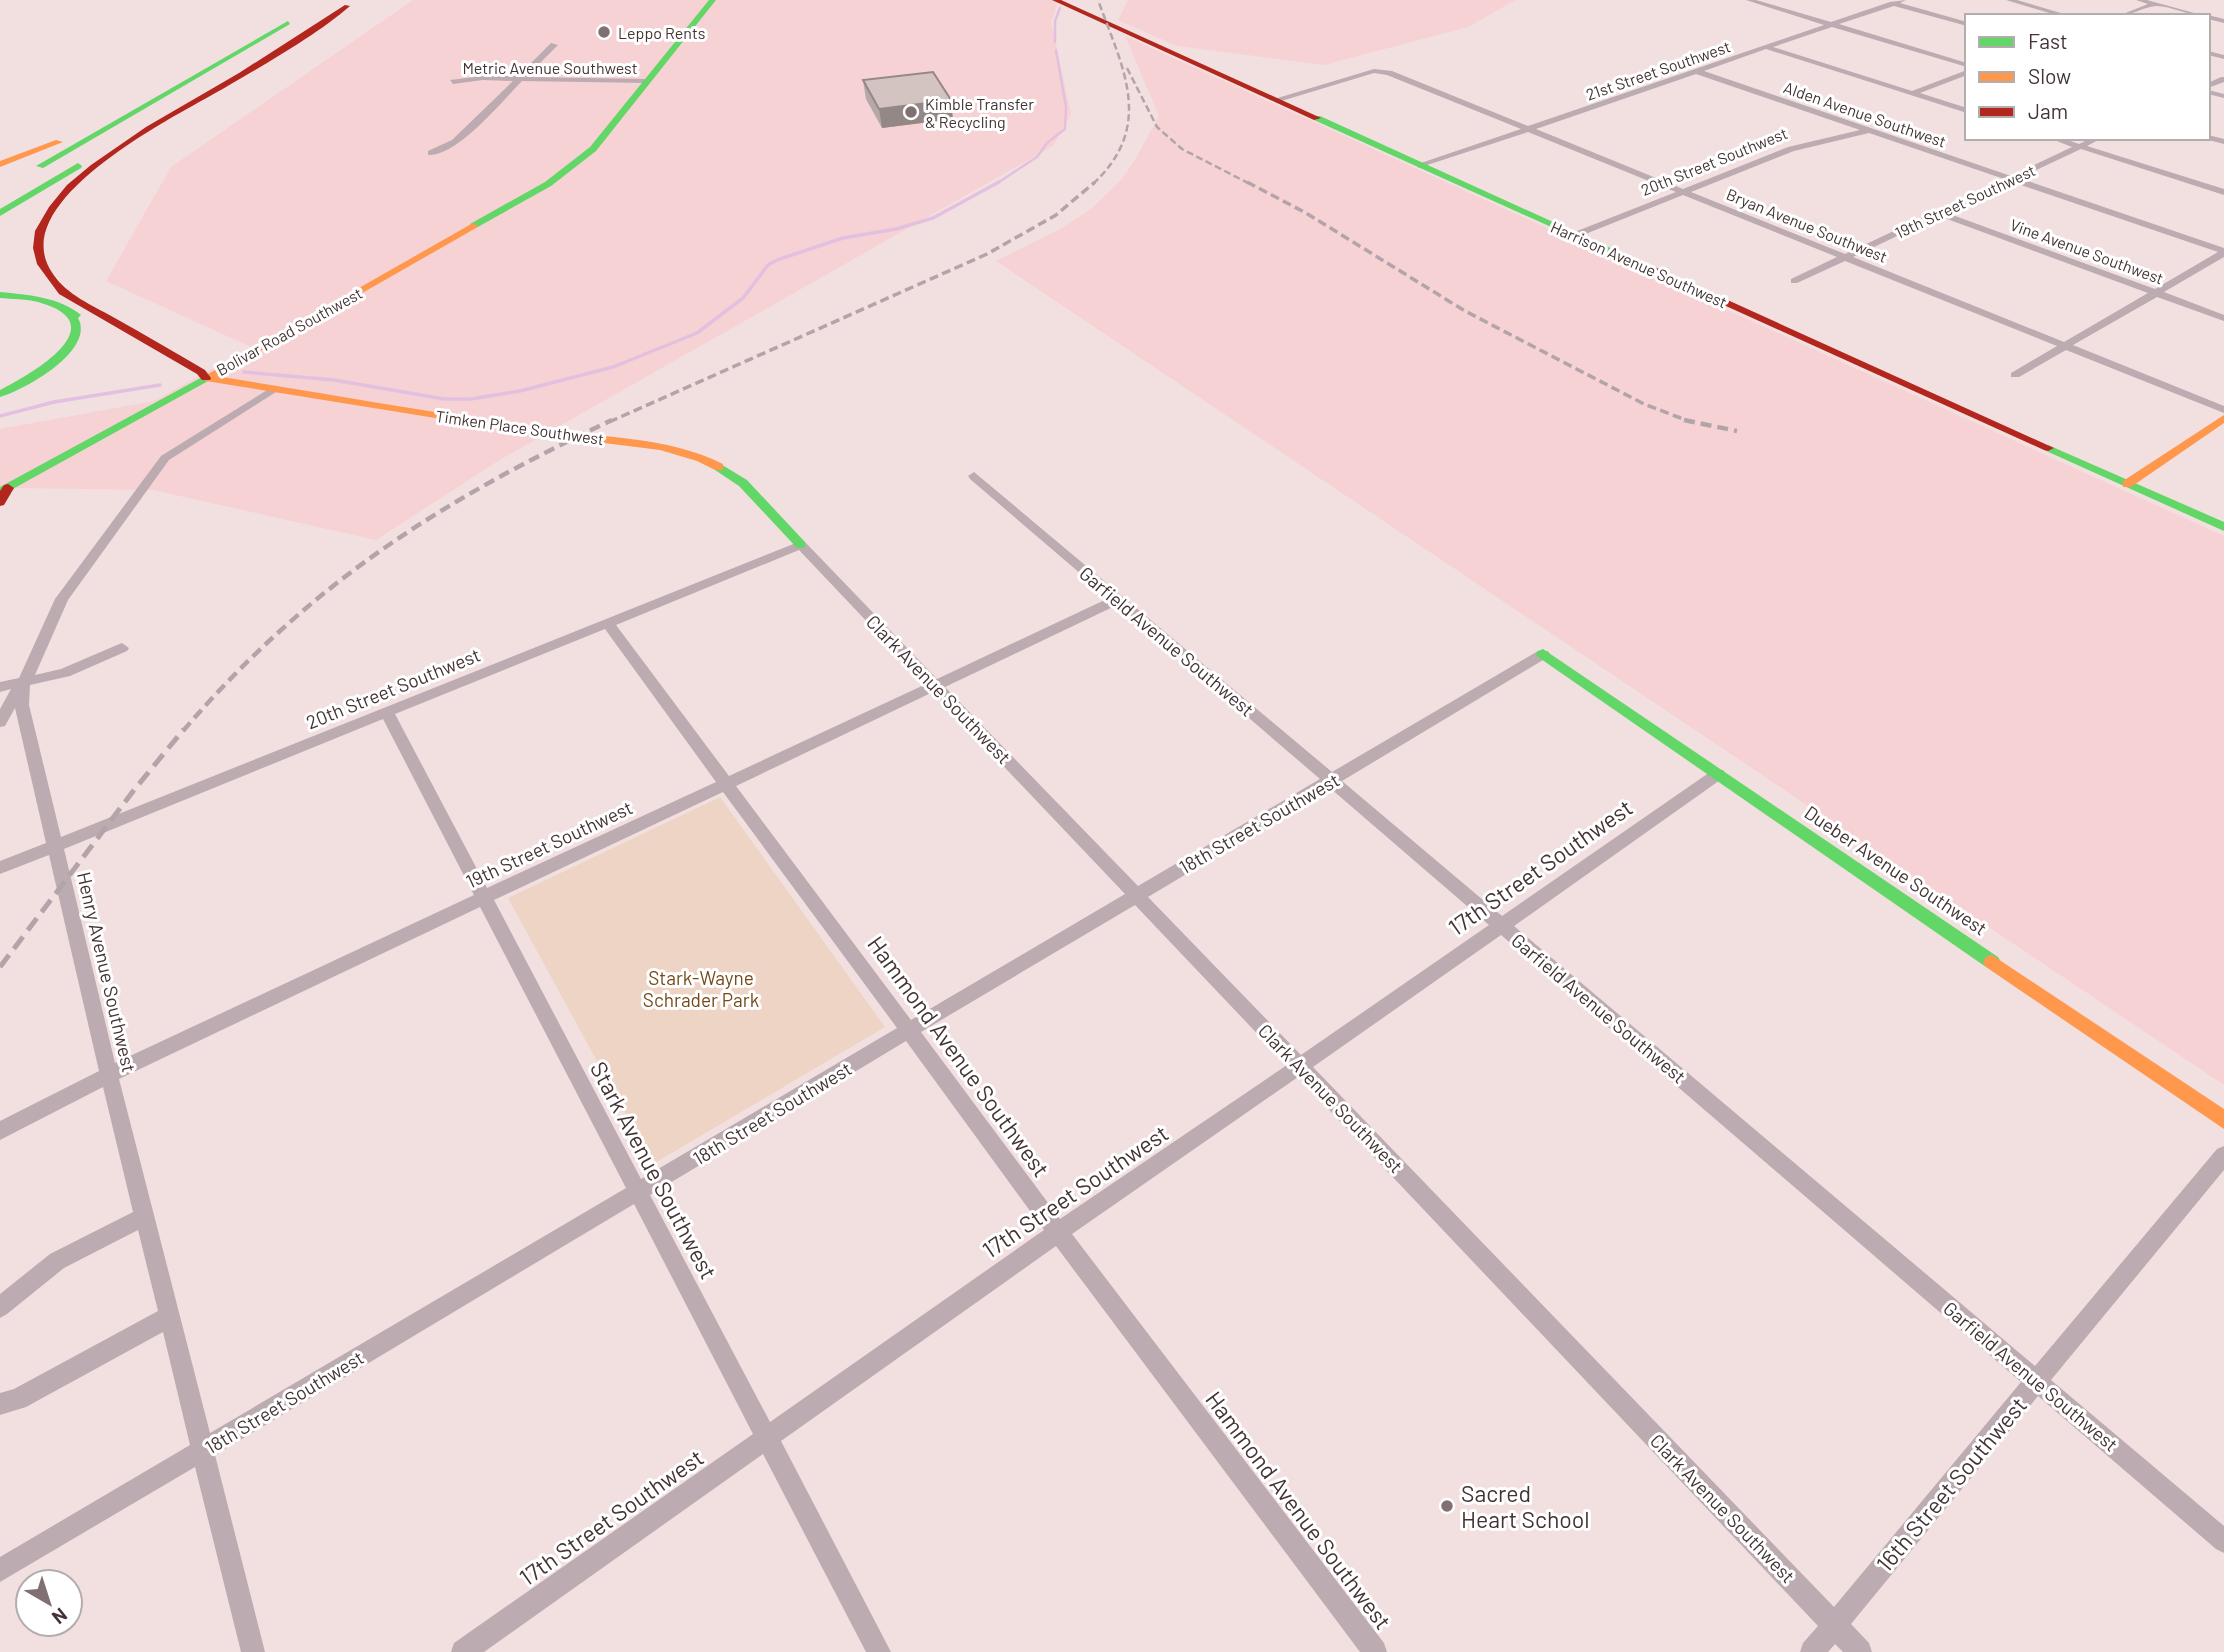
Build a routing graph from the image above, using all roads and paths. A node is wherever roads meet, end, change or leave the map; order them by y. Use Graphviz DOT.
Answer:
graph roads {
  1 [pos="713,0"];
  2 [pos="1055,0"];
  3 [pos="1749,0"];
  4 [pos="1881,0"];
  5 [pos="1903,0"];
  6 [pos="2009,0"];
  7 [pos="2139,0"];
  8 [pos="2172,0"];
  9 [pos="352,3"];
  10 [pos="1893,4"];
  11 [pos="2156,4"];
  12 [pos="306,12"];
  13 [pos="2061,14"];
  14 [pos="2127,14"];
  15 [pos="2194,14"];
  16 [pos="1965,23"];
  17 [pos="286,24"];
  18 [pos="1832,25"];
  19 [pos="554,45"];
  20 [pos="1766,47"];
  21 [pos="1965,64"];
  22 [pos="1379,71"];
  23 [pos="1696,71"];
  24 [pos="1965,73"];
  25 [pos="521,79"];
  26 [pos="647,81"];
  27 [pos="453,82"];
  28 [pos="1911,93"];
  29 [pos="1275,100"];
  30 [pos="1965,110"];
  31 [pos="1528,130"];
  32 [pos="1869,130"];
  33 [pos="2059,140"];
  34 [pos="2094,140"];
  35 [pos="2080,147"];
  36 [pos="431,153"];
  37 [pos="0,164"];
  38 [pos="1421,166"];
  39 [pos="24,175"];
  40 [pos="2012,178"];
  41 [pos="1682,192"];
  42 [pos="2224,192"];
  43 [pos="0,212"];
  44 [pos="1939,213"];
  45 [pos="1575,235"];
  46 [pos="2224,252"];
  47 [pos="1845,257"];
  48 [pos="1794,281"];
  49 [pos="2156,293"];
  50 [pos="0,295"];
  51 [pos="67,309"];
  52 [pos="2224,318"];
  53 [pos="2065,346"];
  54 [pos="2015,375"];
  55 [pos="206,378"];
  56 [pos="271,390"];
  57 [pos="0,394"];
  58 [pos="2224,410"];
  59 [pos="2224,418"];
  60 [pos="974,476"];
  61 [pos="2127,484"];
  62 [pos="3,494"];
  63 [pos="2224,527"];
  64 [pos="801,545"];
  65 [pos="1119,599"];
  66 [pos="607,622"];
  67 [pos="122,648"];
  68 [pos="1544,654"];
  69 [pos="22,683"];
  70 [pos="935,686"];
  71 [pos="0,687"];
  72 [pos="386,711"];
  73 [pos="0,722"];
  74 [pos="1718,774"];
  75 [pos="1331,781"];
  76 [pos="727,783"];
  77 [pos="56,845"];
  78 [pos="0,868"];
  79 [pos="1136,895"];
  80 [pos="483,898"];
  81 [pos="1501,924"];
  82 [pos="910,1030"];
  83 [pos="1300,1065"];
  84 [pos="109,1074"];
  85 [pos="2224,1120"];
  86 [pos="0,1130"];
  87 [pos="2224,1155"];
  88 [pos="638,1193"];
  89 [pos="145,1216"];
  90 [pos="1058,1232"];
  91 [pos="0,1307"];
  92 [pos="170,1315"];
  93 [pos="2037,1381"];
  94 [pos="0,1404"];
  95 [pos="766,1437"];
  96 [pos="203,1450"];
  97 [pos="2224,1541"];
  98 [pos="0,1570"];
  99 [pos="1834,1625"];
  100 [pos="253,1652"];
  101 [pos="463,1652"];
  102 [pos="878,1652"];
  103 [pos="1375,1652"];
  104 [pos="1812,1652"];
  105 [pos="1860,1652"];
  1 -- 26 [label="main road, Bolivar Road Southwest"];
  2 -- 29 [label="main road, Harrison Avenue Southwest"];
  3 -- 18 [label="street"];
  4 -- 10 [label="street"];
  5 -- 10 [label="street, 21st Street Southwest"];
  6 -- 13 [label="street"];
  7 -- 11 [label="street"];
  8 -- 11 [label="street"];
  9 -- 43 [label="main road"];
  9 -- 55 [label="main road"];
  10 -- 16 [label="street"];
  10 -- 18 [label="street, 21st Street Southwest"];
  11 -- 14 [label="street"];
  11 -- 15 [label="street"];
  12 -- 17 [label="main road"];
  17 -- 37 [label="main road"];
  17 -- 39 [label="main road"];
  18 -- 20 [label="street, 21st Street Southwest"];
  18 -- 21 [label="street"];
  19 -- 25 [label="street"];
  20 -- 23 [label="street, 21st Street Southwest"];
  20 -- 28 [label="street"];
  22 -- 29 [label="street"];
  22 -- 31 [label="street, Bryan Avenue Southwest"];
  23 -- 31 [label="street, 21st Street Southwest"];
  23 -- 32 [label="street, Alden Avenue Southwest"];
  24 -- 28 [label="street"];
  25 -- 26 [label="street, Metric Avenue Southwest"];
  25 -- 27 [label="street, Metric Avenue Southwest"];
  25 -- 36 [label="street"];
  26 -- 55 [label="main road, Bolivar Road Southwest"];
  28 -- 30 [label="street"];
  29 -- 38 [label="main road, Harrison Avenue Southwest"];
  31 -- 38 [label="street, 21st Street Southwest"];
  31 -- 41 [label="street, Bryan Avenue Southwest"];
  32 -- 40 [label="street, Alden Avenue Southwest"];
  32 -- 41 [label="street, 20th Street Southwest"];
  33 -- 35 [label="street"];
  34 -- 35 [label="street, 19th Street Southwest"];
  35 -- 40 [label="street, 19th Street Southwest"];
  35 -- 42 [label="street"];
  38 -- 45 [label="main road, Harrison Avenue Southwest"];
  40 -- 44 [label="street, 19th Street Southwest"];
  40 -- 46 [label="street, Alden Avenue Southwest"];
  41 -- 45 [label="street, 20th Street Southwest"];
  41 -- 47 [label="street, Bryan Avenue Southwest"];
  44 -- 47 [label="street, 19th Street Southwest"];
  44 -- 49 [label="street, Vine Avenue Southwest"];
  45 -- 61 [label="main road, Harrison Avenue Southwest"];
  46 -- 49 [label="street"];
  47 -- 48 [label="street, 19th Street Southwest"];
  47 -- 53 [label="street, Bryan Avenue Southwest"];
  49 -- 52 [label="street, Vine Avenue Southwest"];
  49 -- 53 [label="street"];
  50 -- 51 [label="main road, Timken Place Southwest"];
  51 -- 55 [label="main road, Timken Place Southwest"];
  51 -- 57 [label="main road"];
  53 -- 54 [label="street"];
  53 -- 58 [label="street, Bryan Avenue Southwest"];
  55 -- 56 [label="main road, Timken Place Southwest"];
  55 -- 62 [label="main road, Bolivar Road Southwest"];
  56 -- 64 [label="main road, Timken Place Southwest"];
  56 -- 69 [label="street"];
  59 -- 61 [label="main road"];
  60 -- 65 [label="street, Garfield Avenue Southwest"];
  61 -- 63 [label="main road, Harrison Avenue Southwest"];
  64 -- 66 [label="street, 20th Street Southwest"];
  64 -- 70 [label="street, Clark Avenue Southwest"];
  65 -- 70 [label="street, 19th Street Southwest"];
  65 -- 75 [label="street, Garfield Avenue Southwest"];
  66 -- 72 [label="street, 20th Street Southwest"];
  66 -- 76 [label="street, Hammond Avenue Southwest"];
  67 -- 69 [label="street"];
  68 -- 74 [label="main road, Dueber Avenue Southwest"];
  68 -- 75 [label="street, 18th Street Southwest"];
  69 -- 71 [label="street"];
  69 -- 73 [label="street"];
  69 -- 77 [label="street, Henry Avenue Southwest"];
  70 -- 76 [label="street, 19th Street Southwest"];
  70 -- 79 [label="street, Clark Avenue Southwest"];
  72 -- 77 [label="street, 20th Street Southwest"];
  72 -- 80 [label="street, Stark Avenue Southwest"];
  74 -- 81 [label="street, 17th Street Southwest"];
  74 -- 85 [label="main road, Dueber Avenue Southwest"];
  75 -- 79 [label="street, 18th Street Southwest"];
  75 -- 81 [label="street, Garfield Avenue Southwest"];
  76 -- 80 [label="street, 19th Street Southwest"];
  76 -- 82 [label="street, Hammond Avenue Southwest"];
  77 -- 78 [label="street, 20th Street Southwest"];
  77 -- 84 [label="street, Henry Avenue Southwest"];
  79 -- 82 [label="street, 18th Street Southwest"];
  79 -- 83 [label="street, Clark Avenue Southwest"];
  80 -- 84 [label="street, 19th Street Southwest"];
  80 -- 88 [label="street, Stark Avenue Southwest"];
  81 -- 83 [label="street, 17th Street Southwest"];
  81 -- 93 [label="street, Garfield Avenue Southwest"];
  82 -- 88 [label="street, 18th Street Southwest"];
  82 -- 90 [label="street, Hammond Avenue Southwest"];
  83 -- 90 [label="street, 17th Street Southwest"];
  83 -- 99 [label="street, Clark Avenue Southwest"];
  84 -- 86 [label="street, 19th Street Southwest"];
  84 -- 89 [label="street, Henry Avenue Southwest"];
  87 -- 93 [label="street, 16th Street Southwest"];
  88 -- 95 [label="street, Stark Avenue Southwest"];
  88 -- 96 [label="street, 18th Street Southwest"];
  89 -- 91 [label="street"];
  89 -- 92 [label="street, Henry Avenue Southwest"];
  90 -- 95 [label="street, 17th Street Southwest"];
  90 -- 103 [label="street, Hammond Avenue Southwest"];
  92 -- 94 [label="street"];
  92 -- 96 [label="street, Henry Avenue Southwest"];
  93 -- 97 [label="street, Garfield Avenue Southwest"];
  93 -- 99 [label="street, 16th Street Southwest"];
  95 -- 101 [label="street, 17th Street Southwest"];
  95 -- 102 [label="street, Stark Avenue Southwest"];
  96 -- 98 [label="street, 18th Street Southwest"];
  96 -- 100 [label="street, Henry Avenue Southwest"];
  99 -- 104 [label="street, 16th Street Southwest"];
  99 -- 105 [label="street, Clark Avenue Southwest"];
}
